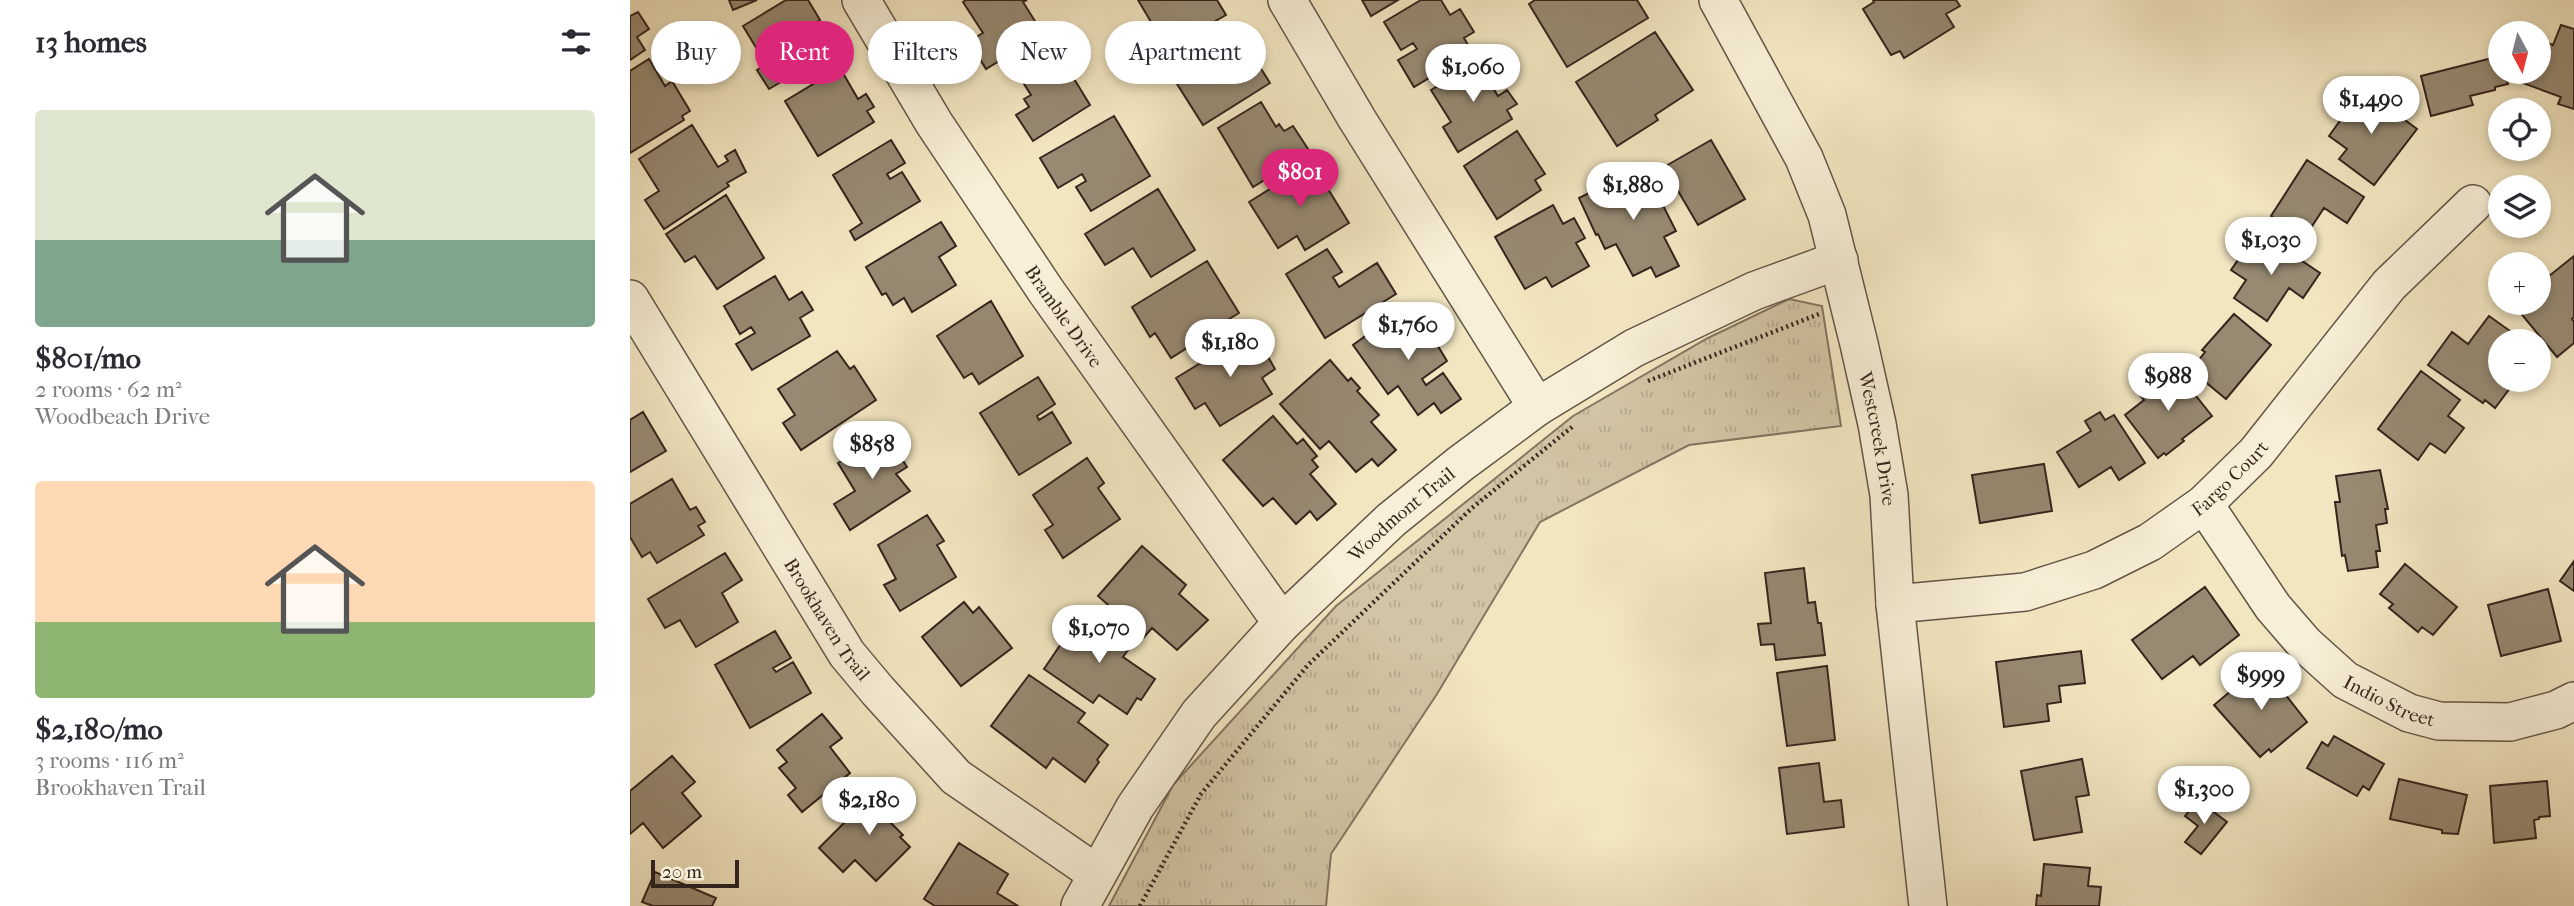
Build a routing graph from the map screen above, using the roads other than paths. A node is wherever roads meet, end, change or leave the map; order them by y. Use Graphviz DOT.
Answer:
graph roads {
  1 [pos="861,0"];
  2 [pos="1287,0"];
  3 [pos="1717,0"];
  4 [pos="2473,204"];
  5 [pos="1839,260"];
  6 [pos="634,314"];
  7 [pos="1537,407"];
  8 [pos="2204,504"];
  9 [pos="1895,604"];
  10 [pos="1282,623"];
  11 [pos="2574,701"];
  12 [pos="1097,874"];
  13 [pos="1080,906"];
  14 [pos="1928,906"];
  1 -- 10 [label="street, Bramble Drive"];
  2 -- 7 [label="street"];
  3 -- 5 [label="street, Westcreek Drive"];
  4 -- 8 [label="street, Fargo Court"];
  5 -- 7 [label="street, Woodmont Trail"];
  5 -- 9 [label="street, Westcreek Drive"];
  6 -- 12 [label="street, Brookhaven Trail"];
  7 -- 10 [label="street, Woodmont Trail"];
  8 -- 9 [label="street, Fargo Court"];
  8 -- 11 [label="street, Indio Street"];
  9 -- 14 [label="street, Westcreek Drive"];
  10 -- 12 [label="street, Woodmont Trail"];
  12 -- 13 [label="street, Woodmont Trail"];
}
